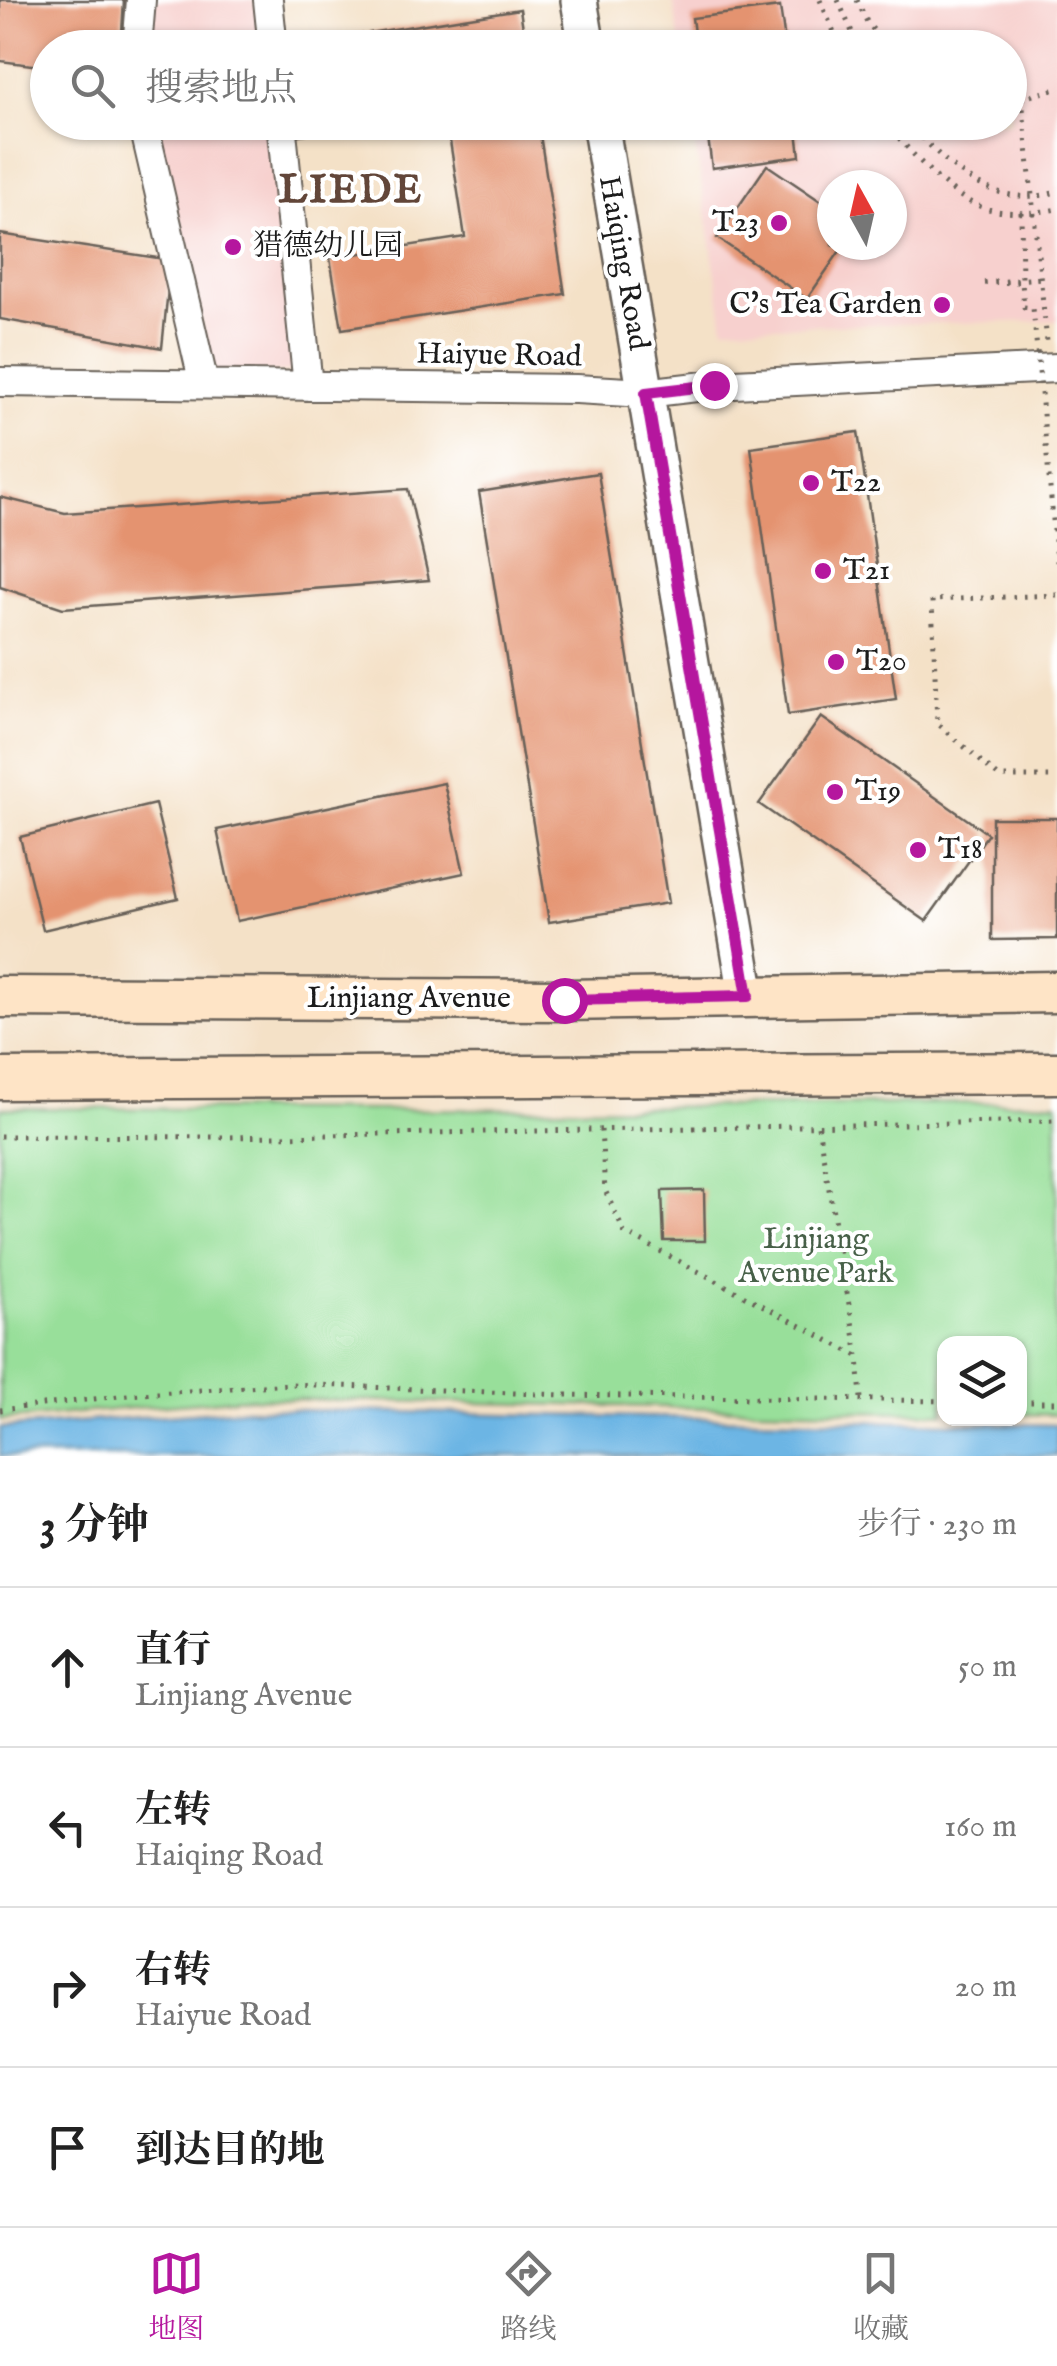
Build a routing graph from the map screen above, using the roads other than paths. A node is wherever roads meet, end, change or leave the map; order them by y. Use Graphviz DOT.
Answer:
graph roads {
  1 [pos="141,0"];
  2 [pos="268,0"];
  3 [pos="579,0"];
  4 [pos="138,30"];
  5 [pos="271,30"];
  6 [pos="584,30"];
  7 [pos="146,140"];
  8 [pos="283,140"];
  9 [pos="603,140"];
  10 [pos="1052,355"];
  11 [pos="0,382"];
  12 [pos="204,384"];
  13 [pos="308,386"];
  14 [pos="646,393"];
  15 [pos="1057,992"];
  16 [pos="748,996"];
  17 [pos="0,997"];
  18 [pos="1057,1073"];
  19 [pos="0,1079"];
  1 -- 4 [label="street"];
  2 -- 5 [label="street"];
  3 -- 6 [label="street"];
  7 -- 12 [label="street"];
  8 -- 13 [label="street"];
  9 -- 14 [label="street, Haiqing Road"];
  10 -- 14 [label="street, Haiyue Road"];
  11 -- 12 [label="street, Haiyue Road"];
  12 -- 13 [label="street, Haiyue Road"];
  13 -- 14 [label="street, Haiyue Road"];
  14 -- 16 [label="street, Haiqing Road"];
  15 -- 16 [label="main road, Linjiang Avenue"];
  16 -- 17 [label="main road, Linjiang Avenue"];
  18 -- 19 [label="main road"];
}
